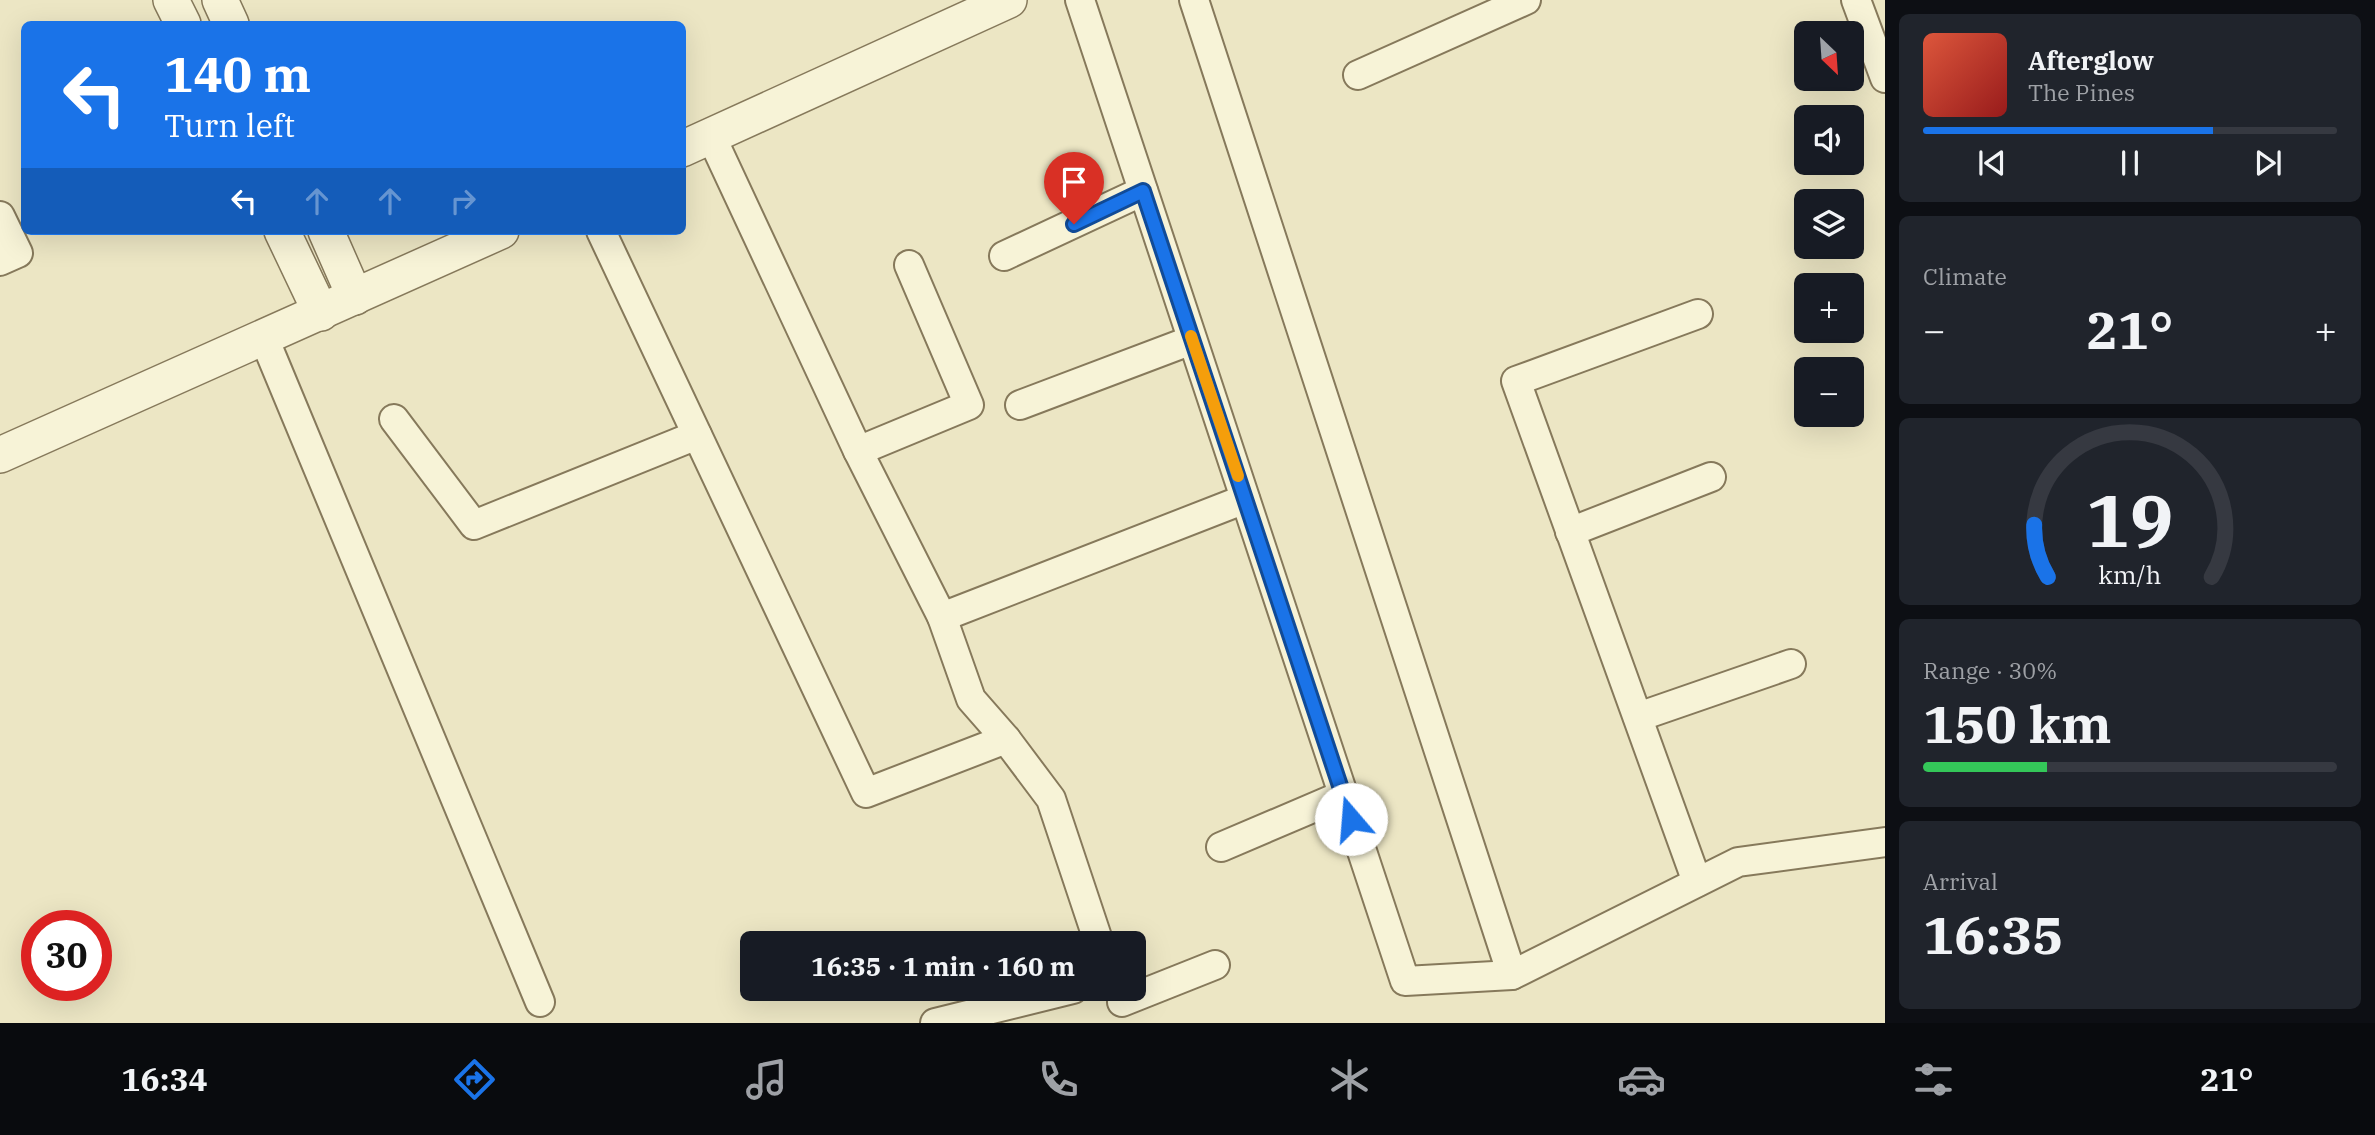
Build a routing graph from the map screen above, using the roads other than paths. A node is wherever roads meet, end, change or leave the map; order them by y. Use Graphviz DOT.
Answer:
graph roads {
  1 [pos="171,0"];
  2 [pos="220,0"];
  3 [pos="1009,0"];
  4 [pos="1080,0"];
  5 [pos="1194,0"];
  6 [pos="1526,0"];
  7 [pos="1856,0"];
  8 [pos="182,21"];
  9 [pos="230,21"];
  10 [pos="1884,74"];
  11 [pos="1358,75"];
  12 [pos="697,142"];
  13 [pos="1143,191"];
  14 [pos="0,216"];
  15 [pos="284,235"];
  16 [pos="328,235"];
  17 [pos="492,235"];
  18 [pos="603,235"];
  19 [pos="1004,256"];
  20 [pos="0,261"];
  21 [pos="909,265"];
  22 [pos="355,297"];
  23 [pos="321,313"];
  24 [pos="1698,314"];
  25 [pos="264,338"];
  26 [pos="1192,340"];
  27 [pos="1020,405"];
  28 [pos="394,419"];
  29 [pos="697,435"];
  30 [pos="858,452"];
  31 [pos="0,455"];
  32 [pos="1711,477"];
  33 [pos="1245,499"];
  34 [pos="1570,532"];
  35 [pos="942,617"];
  36 [pos="1791,664"];
  37 [pos="1638,717"];
  38 [pos="1006,739"];
  39 [pos="1343,795"];
  40 [pos="1885,842"];
  41 [pos="1221,847"];
  42 [pos="1697,882"];
  43 [pos="1095,931"];
  44 [pos="1215,965"];
  45 [pos="1512,975"];
  46 [pos="1024,1001"];
  47 [pos="540,1002"];
  48 [pos="1123,1005"];
  49 [pos="935,1023"];
  1 -- 8 [label="street"];
  2 -- 9 [label="street"];
  3 -- 12 [label="street"];
  4 -- 13 [label="street"];
  5 -- 45 [label="street"];
  6 -- 11 [label="street"];
  7 -- 10 [label="street"];
  12 -- 30 [label="street"];
  13 -- 19 [label="street"];
  13 -- 26 [label="street"];
  14 -- 20 [label="street"];
  15 -- 23 [label="street"];
  16 -- 22 [label="street"];
  17 -- 22 [label="street"];
  18 -- 29 [label="street"];
  21 -- 30 [label="street"];
  22 -- 23 [label="street"];
  23 -- 25 [label="street"];
  24 -- 34 [label="street"];
  25 -- 31 [label="street"];
  25 -- 47 [label="street"];
  26 -- 27 [label="street"];
  26 -- 33 [label="street"];
  28 -- 29 [label="street"];
  29 -- 38 [label="street"];
  30 -- 35 [label="street"];
  32 -- 34 [label="street"];
  33 -- 35 [label="street"];
  33 -- 39 [label="street"];
  34 -- 37 [label="street"];
  35 -- 38 [label="street"];
  36 -- 37 [label="street"];
  37 -- 42 [label="street"];
  38 -- 43 [label="street"];
  39 -- 41 [label="street"];
  39 -- 45 [label="street"];
  40 -- 42 [label="street"];
  42 -- 45 [label="street"];
  44 -- 48 [label="street"];
  46 -- 49 [label="street"];
}
